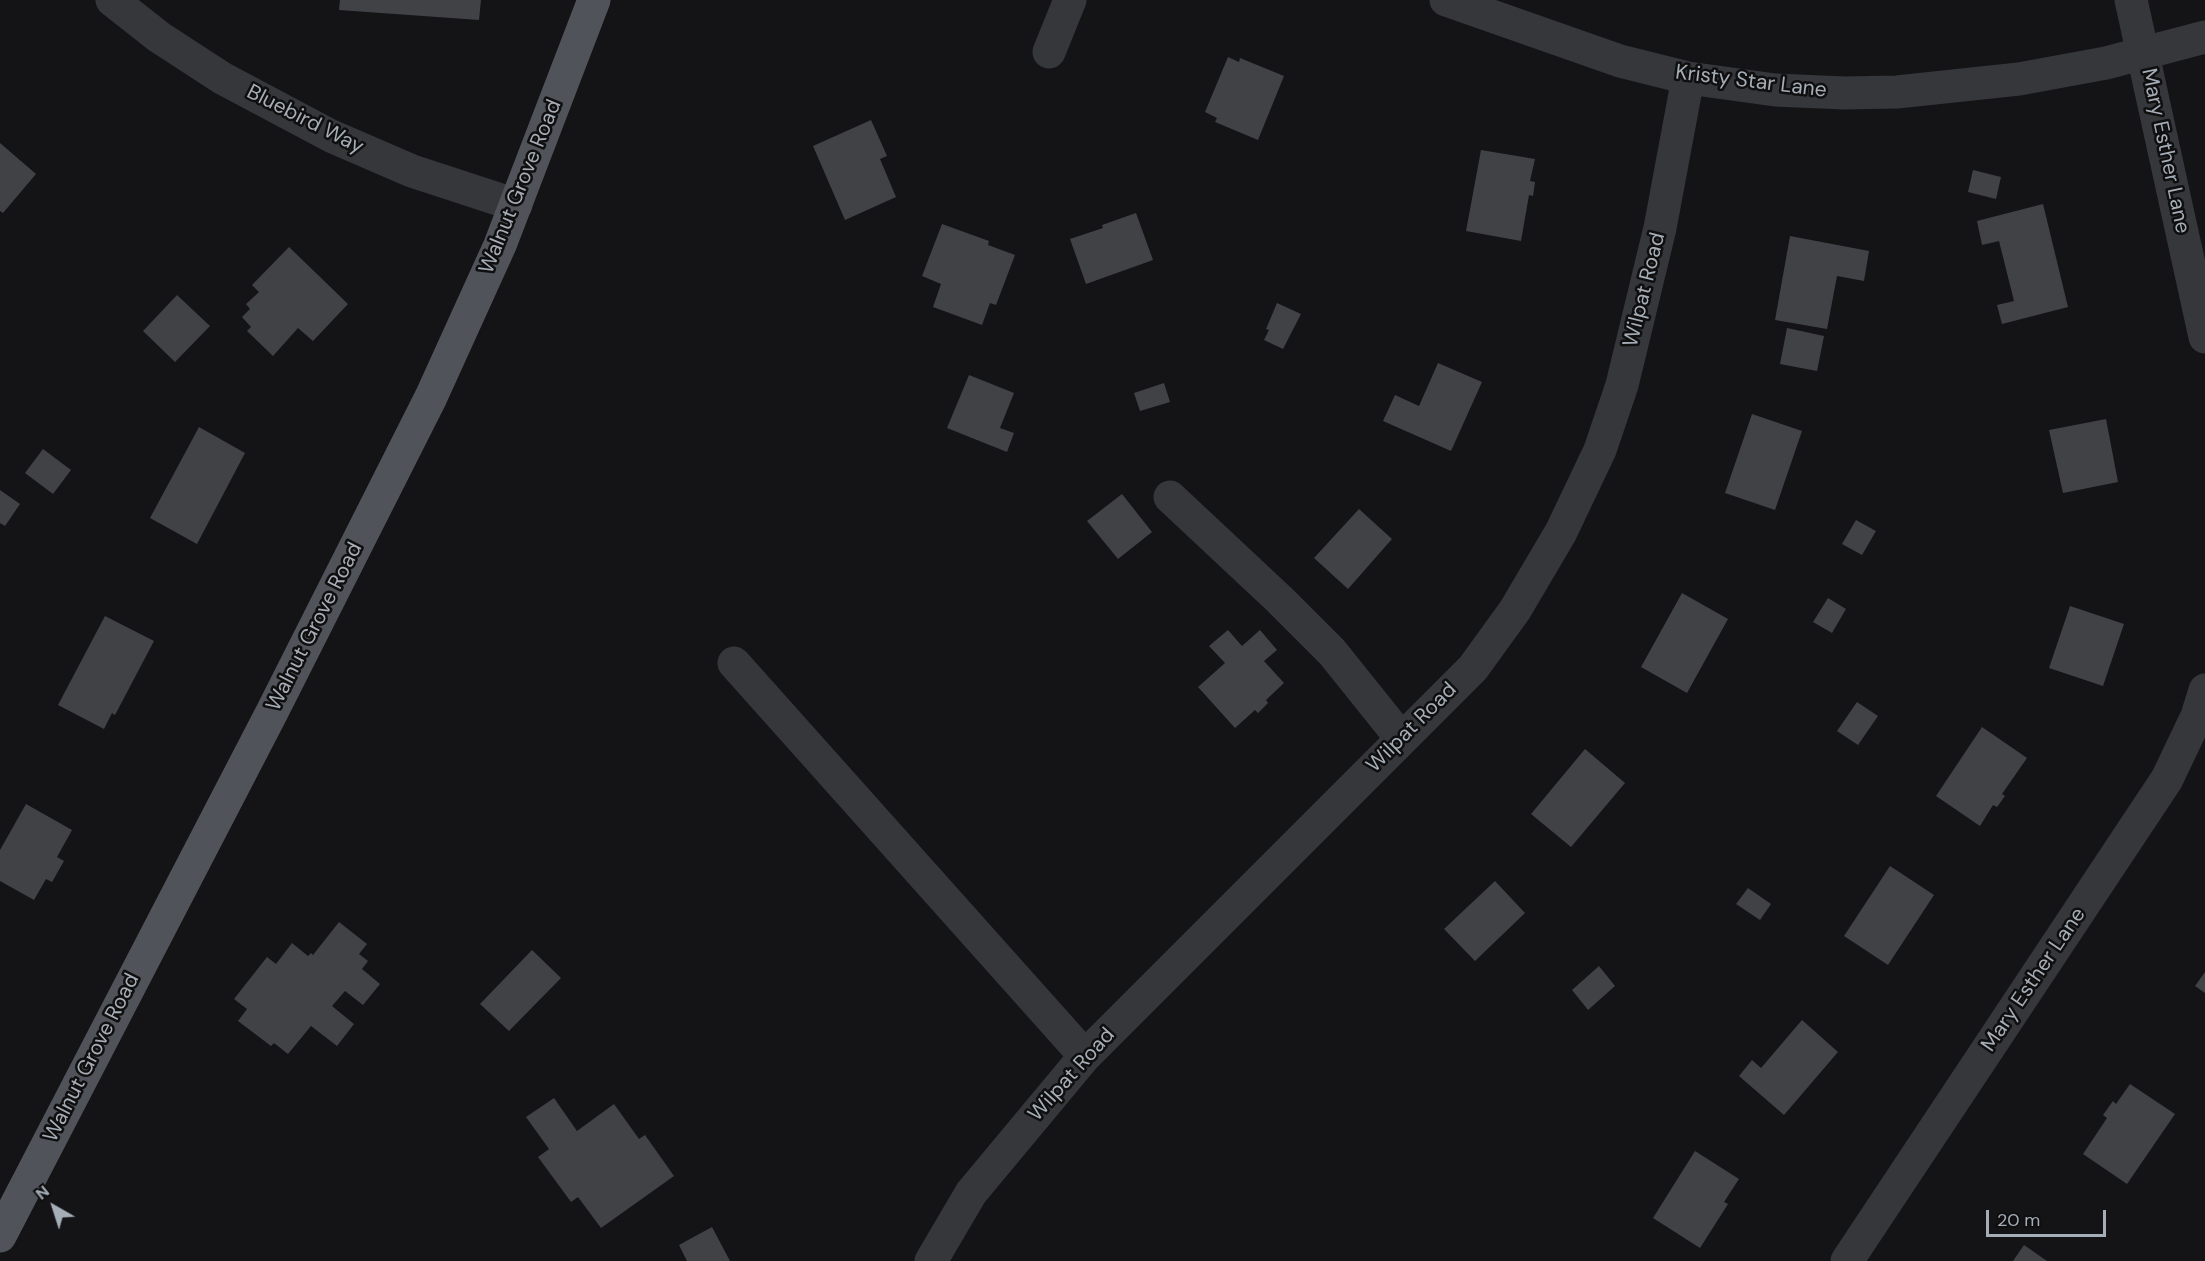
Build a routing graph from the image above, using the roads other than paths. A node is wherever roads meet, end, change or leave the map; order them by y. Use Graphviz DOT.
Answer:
graph roads {
  1 [pos="112,0"];
  2 [pos="594,0"];
  3 [pos="1070,0"];
  4 [pos="1446,0"];
  5 [pos="2131,0"];
  6 [pos="2205,37"];
  7 [pos="1049,52"];
  8 [pos="2145,54"];
  9 [pos="1688,78"];
  10 [pos="516,206"];
  11 [pos="2205,337"];
  12 [pos="1170,497"];
  13 [pos="734,663"];
  14 [pos="2205,690"];
  15 [pos="1401,738"];
  16 [pos="1085,1056"];
  17 [pos="0,1236"];
  18 [pos="931,1261"];
  19 [pos="1847,1261"];
  1 -- 10 [label="street, Bluebird Way"];
  2 -- 10 [label="main road, Walnut Grove Road"];
  3 -- 7 [label="street"];
  4 -- 9 [label="street, Kristy Star Lane"];
  5 -- 8 [label="street, Mary Esther Lane"];
  6 -- 8 [label="street, Kristy Star Lane"];
  8 -- 9 [label="street, Kristy Star Lane"];
  8 -- 11 [label="street, Mary Esther Lane"];
  9 -- 15 [label="street, Wilpat Road"];
  10 -- 17 [label="main road, Walnut Grove Road"];
  12 -- 15 [label="street"];
  13 -- 16 [label="street"];
  14 -- 19 [label="street, Mary Esther Lane"];
  15 -- 16 [label="street, Wilpat Road"];
  16 -- 18 [label="street, Wilpat Road"];
}
